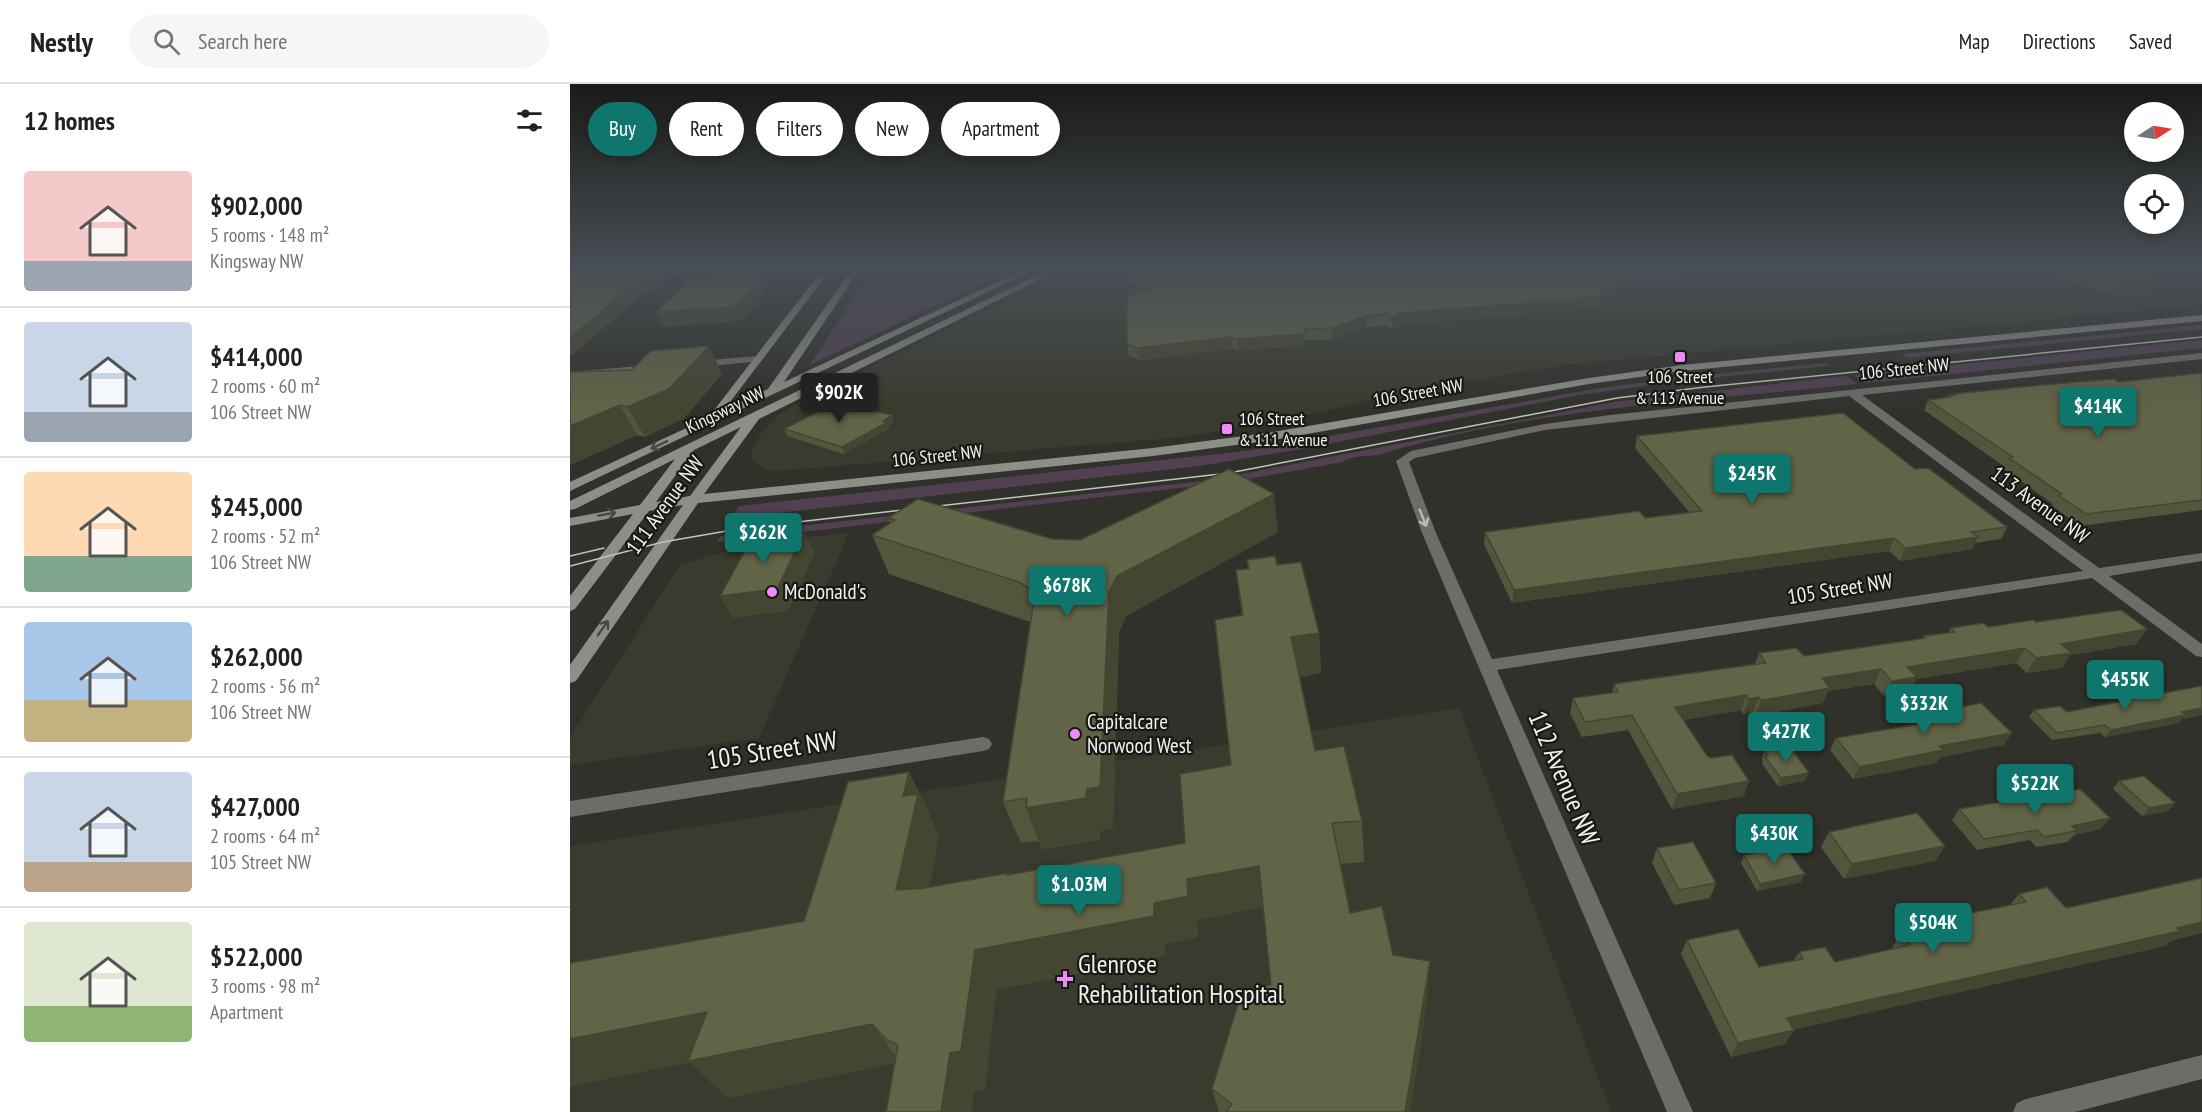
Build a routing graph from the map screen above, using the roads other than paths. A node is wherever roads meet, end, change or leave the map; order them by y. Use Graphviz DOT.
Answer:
graph roads {
  1 [pos="790,317"];
  2 [pos="823,317"];
  3 [pos="929,317"];
  4 [pos="958,317"];
  5 [pos="2201,318"];
  6 [pos="2202,356"];
  7 [pos="758,359"];
  8 [pos="692,364"];
  9 [pos="658,367"];
  10 [pos="570,375"];
  11 [pos="771,391"];
  12 [pos="1852,393"];
  13 [pos="755,415"];
  14 [pos="712,420"];
  15 [pos="691,447"];
  16 [pos="1401,464"];
  17 [pos="570,487"];
  18 [pos="695,500"];
  19 [pos="570,506"];
  20 [pos="643,508"];
  21 [pos="570,522"];
  22 [pos="2202,557"];
  23 [pos="2095,572"];
  24 [pos="570,606"];
  25 [pos="2202,652"];
  26 [pos="1486,666"];
  27 [pos="570,676"];
  28 [pos="983,744"];
  29 [pos="570,809"];
  30 [pos="2202,1067"];
  31 [pos="1680,1112"];
  32 [pos="2026,1112"];
  1 -- 7 [label="main road, 111 Avenue NW"];
  2 -- 11 [label="main road, 111 Avenue NW"];
  3 -- 11 [label="main road, Kingsway NW"];
  4 -- 13 [label="main road, Kingsway NW"];
  5 -- 18 [label="main road, 106 Street NW"];
  6 -- 12 [label="street, 106 Street NW"];
  7 -- 8 [label="street"];
  7 -- 14 [label="main road, 111 Avenue NW"];
  9 -- 10 [label="street"];
  11 -- 13 [label="main road, 111 Avenue NW"];
  11 -- 14 [label="main road, Kingsway NW"];
  12 -- 16 [label="street, 106 Street NW"];
  12 -- 23 [label="street, 113 Avenue NW"];
  13 -- 15 [label="main road, Kingsway NW"];
  13 -- 18 [label="main road, 111 Avenue NW"];
  14 -- 15 [label="main road, 111 Avenue NW"];
  14 -- 17 [label="main road, Kingsway NW, one-way"];
  15 -- 19 [label="main road, Kingsway NW"];
  15 -- 20 [label="main road, 111 Avenue NW"];
  16 -- 26 [label="street, 112 Avenue NW, one-way"];
  18 -- 20 [label="main road, 106 Street NW"];
  27 -- 18 [label="main road, 111 Avenue NW, one-way"];
  21 -- 20 [label="main road, 106 Street NW, one-way"];
  20 -- 24 [label="main road, 111 Avenue NW"];
  22 -- 23 [label="street, 105 Street NW"];
  23 -- 25 [label="street, 113 Avenue NW"];
  23 -- 26 [label="street, 105 Street NW"];
  26 -- 31 [label="street, 112 Avenue NW"];
  28 -- 29 [label="street, 105 Street NW"];
  30 -- 32 [label="street"];
}
